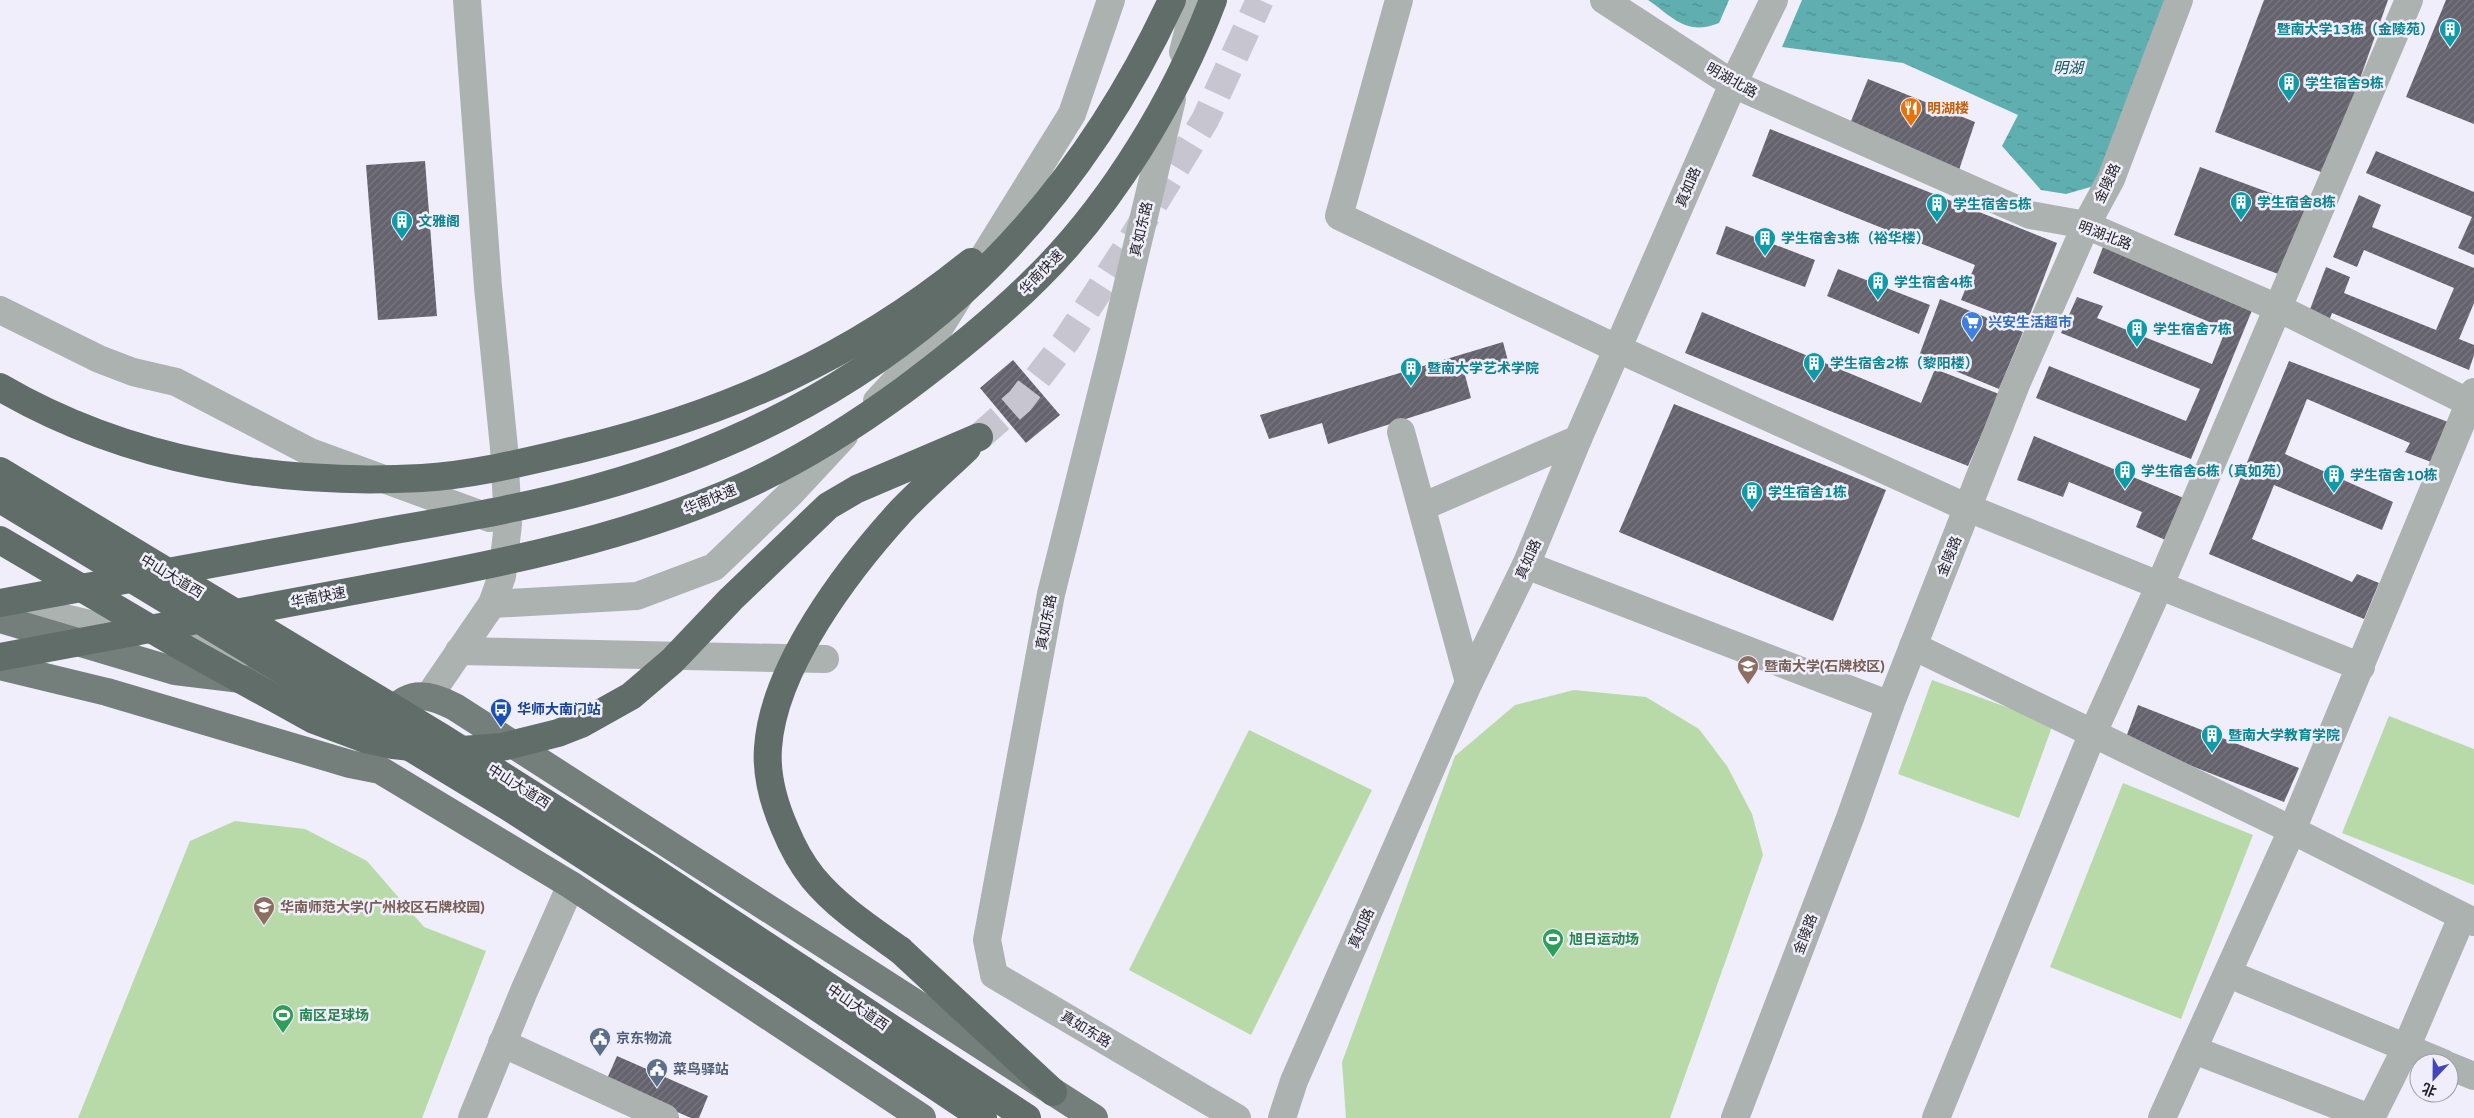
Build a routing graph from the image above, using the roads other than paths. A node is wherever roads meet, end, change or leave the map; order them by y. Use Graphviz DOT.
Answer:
graph roads {
  1 [pos="467,0"];
  2 [pos="1111,0"];
  3 [pos="1172,0"];
  4 [pos="1196,0"];
  5 [pos="1213,0"];
  6 [pos="1399,0"];
  7 [pos="1604,0"];
  8 [pos="1774,0"];
  9 [pos="2179,0"];
  10 [pos="2409,0"];
  11 [pos="1733,84"];
  12 [pos="1043,209"];
  13 [pos="2086,225"];
  14 [pos="2278,308"];
  15 [pos="0,310"];
  16 [pos="1618,349"];
  17 [pos="0,387"];
  18 [pos="2472,400"];
  19 [pos="1401,432"];
  20 [pos="1578,439"];
  21 [pos="0,471"];
  22 [pos="0,499"];
  23 [pos="1422,507"];
  24 [pos="1968,508"];
  25 [pos="508,524"];
  26 [pos="0,540"];
  27 [pos="1526,565"];
  28 [pos="2159,587"];
  29 [pos="0,603"];
  30 [pos="492,604"];
  31 [pos="0,619"];
  32 [pos="1913,646"];
  33 [pos="459,651"];
  34 [pos="0,657"];
  35 [pos="825,659"];
  36 [pos="0,666"];
  37 [pos="2362,667"];
  38 [pos="1469,682"];
  39 [pos="409,702"];
  40 [pos="1890,705"];
  41 [pos="492,730"];
  42 [pos="2092,735"];
  43 [pos="380,770"];
  44 [pos="433,802"];
  45 [pos="2292,830"];
  46 [pos="571,885"];
  47 [pos="2468,920"];
  48 [pos="2229,974"];
  49 [pos="797,980"];
  50 [pos="502,1043"];
  51 [pos="2406,1048"];
  52 [pos="2194,1050"];
  53 [pos="2418,1053"];
  54 [pos="2459,1070"];
  55 [pos="2474,1076"];
  56 [pos="1053,1092"];
  57 [pos="472,1118"];
  58 [pos="665,1118"];
  59 [pos="922,1118"];
  60 [pos="983,1118"];
  61 [pos="1027,1118"];
  62 [pos="1094,1118"];
  63 [pos="1237,1118"];
  64 [pos="1282,1118"];
  65 [pos="1735,1118"];
  66 [pos="1938,1118"];
  67 [pos="2162,1118"];
  68 [pos="2371,1118"];
  1 -- 25 [label="street"];
  2 -- 30 [label="street"];
  3 -- 12 [label="highway, bridge"];
  4 -- 63 [label="street, 真如东路"];
  5 -- 34 [label="highway, 华南快速, bridge"];
  6 -- 16 [label="street"];
  7 -- 11 [label="street, 明湖北路"];
  8 -- 11 [label="street, 真如路"];
  9 -- 13 [label="street, 金陵路"];
  10 -- 14 [label="street"];
  11 -- 13 [label="street, 明湖北路"];
  11 -- 16 [label="street, 真如路"];
  12 -- 17 [label="highway, bridge"];
  12 -- 29 [label="highway, bridge"];
  13 -- 14 [label="street, 明湖北路"];
  13 -- 24 [label="street, 金陵路"];
  14 -- 18 [label="street, 明湖北路"];
  14 -- 28 [label="street"];
  15 -- 25 [label="street"];
  16 -- 20 [label="street, 真如路"];
  16 -- 24 [label="street"];
  18 -- 37 [label="street"];
  19 -- 23 [label="street"];
  20 -- 23 [label="street"];
  20 -- 27 [label="street, 真如路"];
  21 -- 49 [label="highway, 中山大道西, bridge"];
  22 -- 49 [label="highway, 中山大道西, bridge"];
  23 -- 38 [label="street"];
  24 -- 28 [label="street"];
  24 -- 32 [label="street, 金陵路"];
  25 -- 30 [label="street"];
  26 -- 56 [label="highway, bridge"];
  27 -- 38 [label="street, 真如路"];
  27 -- 40 [label="street"];
  28 -- 37 [label="street"];
  28 -- 42 [label="street"];
  29 -- 39 [label="street"];
  30 -- 33 [label="street"];
  31 -- 39 [label="main road"];
  32 -- 40 [label="street, 金陵路"];
  32 -- 42 [label="street"];
  33 -- 35 [label="street"];
  33 -- 39 [label="street"];
  36 -- 43 [label="main road"];
  37 -- 45 [label="street"];
  38 -- 64 [label="street, 真如路"];
  39 -- 41 [label="main road"];
  39 -- 43 [label="main road"];
  40 -- 65 [label="street, 金陵路"];
  41 -- 44 [label="main road"];
  41 -- 56 [label="main road"];
  42 -- 45 [label="street"];
  42 -- 66 [label="street"];
  43 -- 44 [label="main road"];
  44 -- 46 [label="main road"];
  45 -- 47 [label="street"];
  45 -- 48 [label="street"];
  46 -- 50 [label="street"];
  46 -- 59 [label="main road"];
  47 -- 51 [label="street"];
  48 -- 51 [label="street"];
  48 -- 52 [label="street"];
  49 -- 60 [label="highway, 中山大道西"];
  49 -- 61 [label="highway, 中山大道西"];
  50 -- 57 [label="street"];
  50 -- 58 [label="street"];
  51 -- 53 [label="street"];
  51 -- 68 [label="street"];
  52 -- 67 [label="street"];
  52 -- 68 [label="street"];
  54 -- 55 [label="street"];
  56 -- 62 [label="main road"];
}
